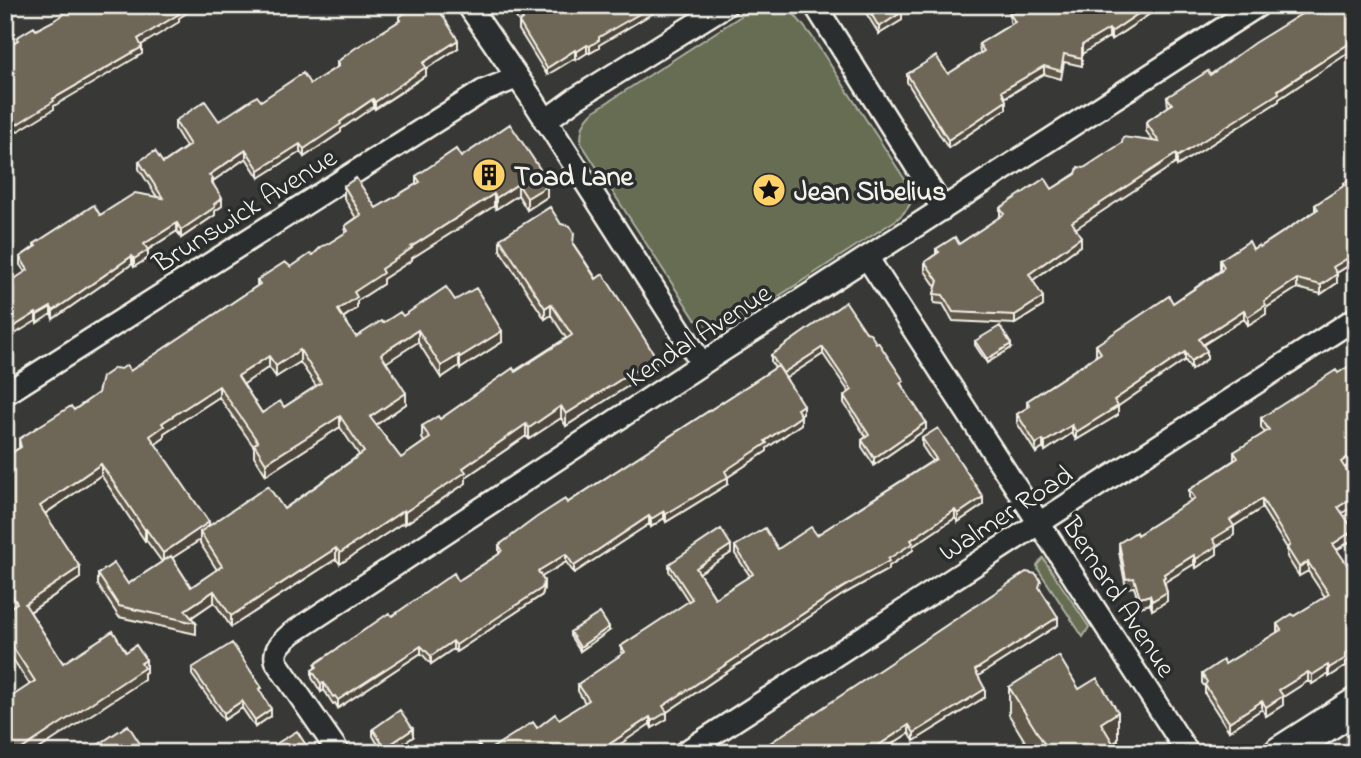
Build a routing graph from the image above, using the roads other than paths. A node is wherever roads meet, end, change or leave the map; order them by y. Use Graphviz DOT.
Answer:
graph roads {
  1 [pos="468,5"];
  2 [pos="726,5"];
  3 [pos="814,5"];
  4 [pos="1259,5"];
  5 [pos="516,78"];
  6 [pos="545,121"];
  7 [pos="943,209"];
  8 [pos="868,259"];
  9 [pos="1356,318"];
  10 [pos="702,364"];
  11 [pos="5,394"];
  12 [pos="1039,523"];
  13 [pos="1356,705"];
  14 [pos="339,753"];
  15 [pos="684,753"];
  16 [pos="1188,753"];
  17 [pos="1281,753"];
  1 -- 5 [label="street"];
  2 -- 6 [label="street"];
  3 -- 7 [label="street"];
  4 -- 7 [label="street, Kendal Avenue"];
  5 -- 6 [label="street"];
  5 -- 11 [label="street, Brunswick Avenue"];
  6 -- 10 [label="street"];
  7 -- 8 [label="street, Kendal Avenue"];
  8 -- 10 [label="street, Kendal Avenue"];
  8 -- 12 [label="street, Bernard Avenue"];
  9 -- 12 [label="street, Walmer Road"];
  10 -- 14 [label="street, Kendal Avenue"];
  12 -- 15 [label="street, Walmer Road"];
  12 -- 16 [label="street, Bernard Avenue"];
  13 -- 17 [label="main road"];
}
